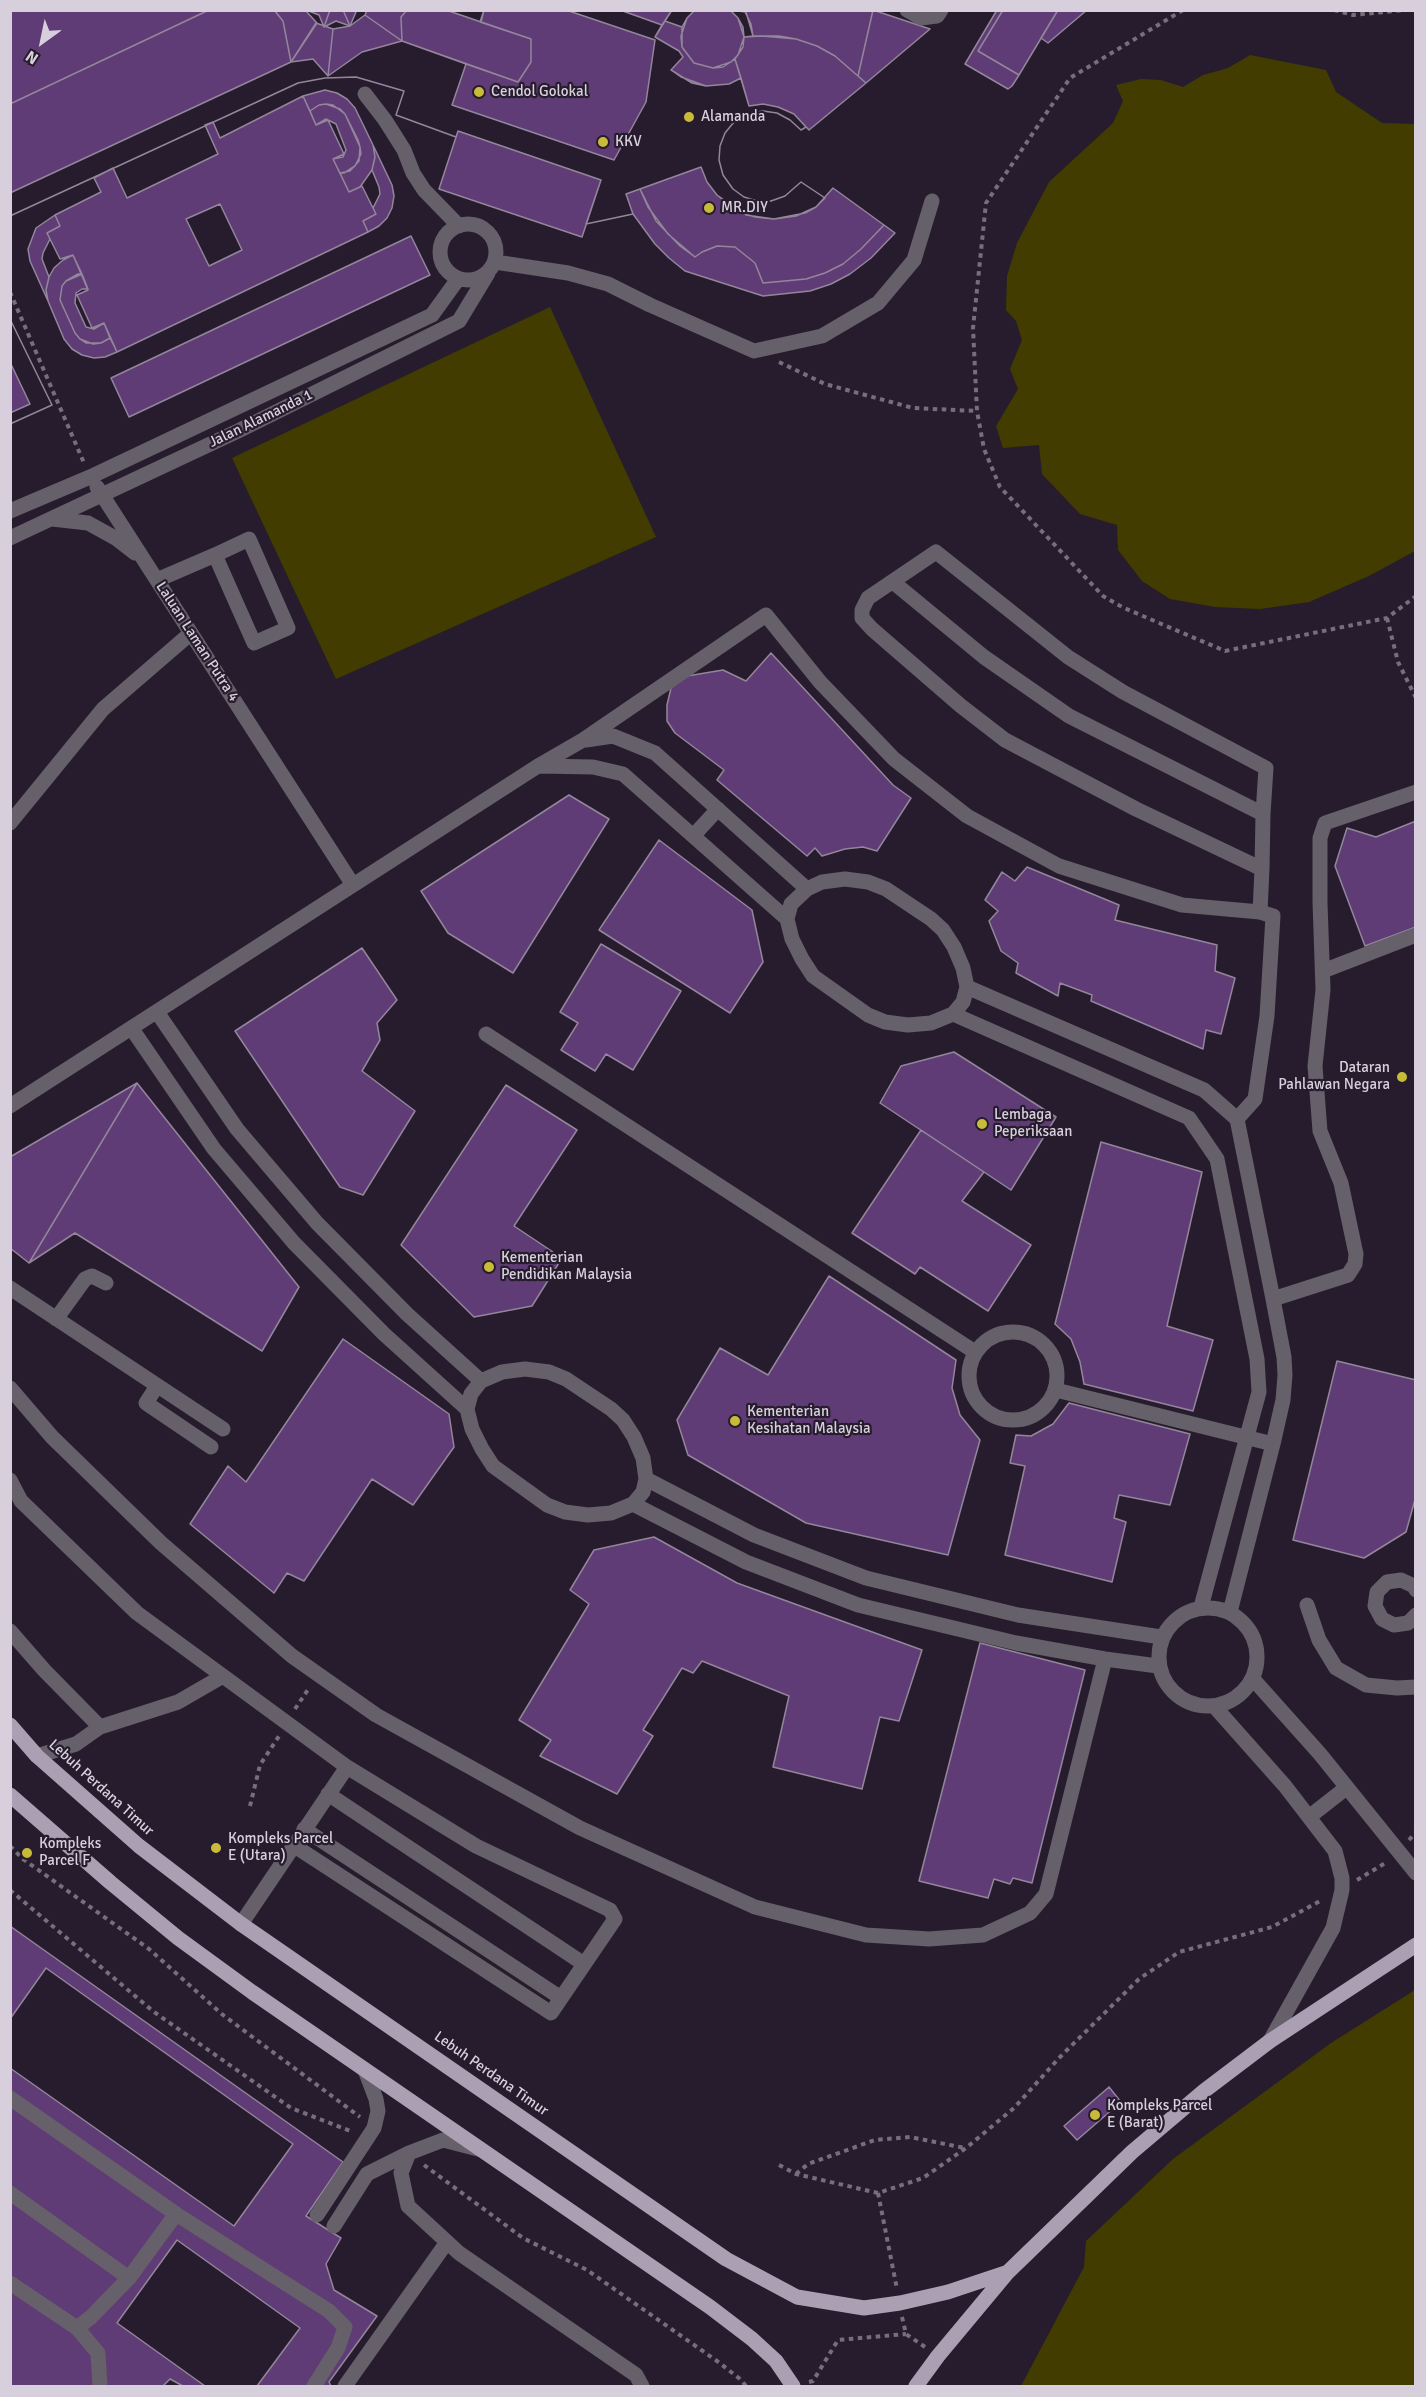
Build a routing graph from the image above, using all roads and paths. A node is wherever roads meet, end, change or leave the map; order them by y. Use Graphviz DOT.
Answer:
graph roads {
  1 [pos="907,10"];
  2 [pos="941,10"];
  3 [pos="1184,10"];
  4 [pos="1334,10"];
  5 [pos="1406,10"];
  6 [pos="365,94"];
  7 [pos="932,201"];
  8 [pos="459,225"];
  9 [pos="491,267"];
  10 [pos="458,279"];
  11 [pos="10,292"];
  12 [pos="754,351"];
  13 [pos="977,411"];
  14 [pos="90,477"];
  15 [pos="102,495"];
  16 [pos="10,511"];
  17 [pos="52,519"];
  18 [pos="10,538"];
  19 [pos="215,555"];
  20 [pos="142,558"];
  21 [pos="157,580"];
  22 [pos="893,582"];
  23 [pos="1416,596"];
  24 [pos="1387,618"];
  25 [pos="191,633"];
  26 [pos="1416,698"];
  27 [pos="583,740"];
  28 [pos="538,766"];
  29 [pos="1416,792"];
  30 [pos="718,809"];
  31 [pos="1263,814"];
  32 [pos="10,823"];
  33 [pos="694,835"];
  34 [pos="1262,869"];
  35 [pos="353,885"];
  36 [pos="807,889"];
  37 [pos="1260,912"];
  38 [pos="787,919"];
  39 [pos="1416,935"];
  40 [pos="1323,971"];
  41 [pos="967,987"];
  42 [pos="157,1012"];
  43 [pos="953,1014"];
  44 [pos="132,1029"];
  45 [pos="486,1034"];
  46 [pos="10,1106"];
  47 [pos="1238,1119"];
  48 [pos="1244,1154"];
  49 [pos="1217,1159"];
  50 [pos="106,1283"];
  51 [pos="10,1288"];
  52 [pos="1273,1299"];
  53 [pos="56,1318"];
  54 [pos="975,1352"];
  55 [pos="1285,1375"];
  56 [pos="1258,1377"];
  57 [pos="481,1382"];
  58 [pos="158,1386"];
  59 [pos="10,1388"];
  60 [pos="1056,1390"];
  61 [pos="467,1409"];
  62 [pos="223,1430"];
  63 [pos="1247,1438"];
  64 [pos="1273,1444"];
  65 [pos="211,1447"];
  66 [pos="646,1479"];
  67 [pos="10,1480"];
  68 [pos="633,1504"];
  69 [pos="1416,1590"];
  70 [pos="1307,1605"];
  71 [pos="1201,1607"];
  72 [pos="1230,1612"];
  73 [pos="1416,1615"];
  74 [pos="10,1631"];
  75 [pos="1161,1637"];
  76 [pos="1105,1659"];
  77 [pos="1158,1666"];
  78 [pos="223,1676"];
  79 [pos="1253,1679"];
  80 [pos="1416,1687"];
  81 [pos="1214,1706"];
  82 [pos="10,1725"];
  83 [pos="100,1726"];
  84 [pos="37,1756"];
  85 [pos="347,1767"];
  86 [pos="1346,1788"];
  87 [pos="328,1794"];
  88 [pos="10,1795"];
  89 [pos="1309,1817"];
  90 [pos="304,1829"];
  91 [pos="1416,1832"];
  92 [pos="293,1845"];
  93 [pos="1399,1854"];
  94 [pos="1416,1873"];
  95 [pos="10,1890"];
  96 [pos="1342,1890"];
  97 [pos="242,1924"];
  98 [pos="1416,1946"];
  99 [pos="585,1964"];
  100 [pos="561,1998"];
  101 [pos="1270,2041"];
  102 [pos="365,2070"];
  103 [pos="12,2102"];
  104 [pos="367,2139"];
  105 [pos="966,2148"];
  106 [pos="481,2150"];
  107 [pos="409,2153"];
  108 [pos="778,2165"];
  109 [pos="796,2174"];
  110 [pos="10,2193"];
  111 [pos="878,2193"];
  112 [pos="176,2214"];
  113 [pos="317,2215"];
  114 [pos="334,2226"];
  115 [pos="447,2242"];
  116 [pos="1008,2272"];
  117 [pos="129,2278"];
  118 [pos="10,2283"];
  119 [pos="900,2303"];
  120 [pos="77,2328"];
  121 [pos="906,2334"];
  122 [pos="938,2356"];
  123 [pos="799,2385"];
  124 [pos="100,2386"];
  125 [pos="314,2386"];
  126 [pos="345,2386"];
  127 [pos="642,2386"];
  128 [pos="916,2386"];
  1 -- 2 [label="street"];
  3 -- 13 [label="path"];
  4 -- 5 [label="path"];
  6 -- 8 [label="street"];
  7 -- 12 [label="street"];
  8 -- 9 [label="street"];
  8 -- 10 [label="street"];
  9 -- 10 [label="street"];
  9 -- 12 [label="street"];
  9 -- 15 [label="street, Jalan Alamanda 1"];
  10 -- 14 [label="street, Jalan Alamanda 1"];
  11 -- 14 [label="path"];
  12 -- 13 [label="path"];
  13 -- 24 [label="path"];
  14 -- 15 [label="street, Laluan Laman Putra 4"];
  14 -- 16 [label="street, Jalan Alamanda 1"];
  15 -- 17 [label="street, Jalan Alamanda 1"];
  15 -- 20 [label="street, Laluan Laman Putra 4"];
  17 -- 18 [label="street, Jalan Alamanda 1"];
  17 -- 20 [label="street"];
  19 -- 19 [label="street"];
  19 -- 21 [label="street"];
  20 -- 21 [label="street, Laluan Laman Putra 4"];
  21 -- 25 [label="street, Laluan Laman Putra 4"];
  22 -- 31 [label="street"];
  22 -- 31 [label="street"];
  22 -- 34 [label="street"];
  23 -- 24 [label="path"];
  24 -- 26 [label="path"];
  25 -- 32 [label="street"];
  25 -- 35 [label="street, Laluan Laman Putra 4"];
  27 -- 28 [label="street"];
  27 -- 30 [label="street"];
  27 -- 37 [label="street"];
  28 -- 33 [label="street"];
  28 -- 35 [label="street"];
  29 -- 40 [label="street"];
  30 -- 33 [label="street"];
  30 -- 36 [label="street"];
  31 -- 34 [label="street"];
  33 -- 38 [label="street"];
  34 -- 37 [label="street"];
  35 -- 42 [label="street"];
  36 -- 38 [label="street"];
  36 -- 41 [label="street"];
  37 -- 47 [label="street"];
  38 -- 43 [label="street"];
  39 -- 40 [label="street"];
  40 -- 52 [label="street"];
  41 -- 43 [label="street"];
  41 -- 47 [label="street"];
  42 -- 44 [label="street"];
  42 -- 57 [label="street"];
  43 -- 49 [label="street"];
  44 -- 46 [label="street"];
  44 -- 61 [label="street"];
  45 -- 54 [label="street"];
  47 -- 48 [label="street"];
  48 -- 49 [label="street"];
  48 -- 52 [label="street"];
  49 -- 56 [label="street"];
  50 -- 53 [label="street"];
  51 -- 53 [label="street"];
  52 -- 55 [label="street"];
  53 -- 58 [label="street"];
  54 -- 60 [label="street"];
  54 -- 60 [label="street"];
  55 -- 56 [label="street"];
  55 -- 64 [label="street"];
  56 -- 63 [label="street"];
  57 -- 61 [label="street"];
  57 -- 66 [label="street"];
  58 -- 62 [label="street"];
  58 -- 65 [label="street"];
  59 -- 76 [label="street"];
  60 -- 63 [label="street"];
  61 -- 68 [label="street"];
  63 -- 64 [label="street"];
  63 -- 71 [label="street"];
  64 -- 72 [label="street"];
  66 -- 68 [label="street"];
  66 -- 75 [label="street"];
  67 -- 78 [label="street"];
  68 -- 76 [label="street"];
  69 -- 73 [label="street"];
  70 -- 80 [label="street"];
  71 -- 72 [label="street"];
  71 -- 75 [label="street"];
  72 -- 79 [label="street"];
  74 -- 83 [label="street"];
  75 -- 77 [label="street"];
  76 -- 77 [label="street"];
  77 -- 81 [label="street"];
  78 -- 83 [label="street"];
  78 -- 85 [label="street"];
  79 -- 81 [label="street"];
  79 -- 86 [label="street"];
  81 -- 89 [label="street"];
  82 -- 84 [label="main road, Lebuh Perdana Timur"];
  83 -- 84 [label="street"];
  84 -- 97 [label="main road, Lebuh Perdana Timur"];
  85 -- 87 [label="street"];
  85 -- 99 [label="street"];
  86 -- 89 [label="street"];
  86 -- 93 [label="street"];
  87 -- 90 [label="street"];
  87 -- 99 [label="street"];
  88 -- 102 [label="main road"];
  89 -- 96 [label="street"];
  90 -- 92 [label="street"];
  90 -- 100 [label="street"];
  91 -- 93 [label="path"];
  92 -- 97 [label="street"];
  92 -- 100 [label="street"];
  93 -- 94 [label="street"];
  93 -- 96 [label="path"];
  95 -- 104 [label="path"];
  96 -- 101 [label="street"];
  96 -- 105 [label="path"];
  97 -- 119 [label="main road, Lebuh Perdana Timur"];
  98 -- 101 [label="main road"];
  99 -- 100 [label="street"];
  101 -- 116 [label="main road"];
  102 -- 104 [label="street"];
  102 -- 106 [label="main road"];
  103 -- 112 [label="street"];
  104 -- 113 [label="street"];
  105 -- 109 [label="path"];
  105 -- 111 [label="path"];
  106 -- 107 [label="street"];
  106 -- 123 [label="main road"];
  107 -- 114 [label="street"];
  107 -- 115 [label="street"];
  108 -- 109 [label="path"];
  109 -- 111 [label="path"];
  110 -- 117 [label="street"];
  111 -- 119 [label="path"];
  112 -- 117 [label="street"];
  112 -- 125 [label="street"];
  115 -- 126 [label="street"];
  115 -- 127 [label="street"];
  116 -- 119 [label="main road, Lebuh Perdana Timur"];
  116 -- 122 [label="main road"];
  117 -- 120 [label="street"];
  118 -- 120 [label="street"];
  119 -- 121 [label="path"];
  120 -- 124 [label="street"];
  121 -- 122 [label="path"];
  121 -- 123 [label="path"];
  122 -- 128 [label="main road"];
}
